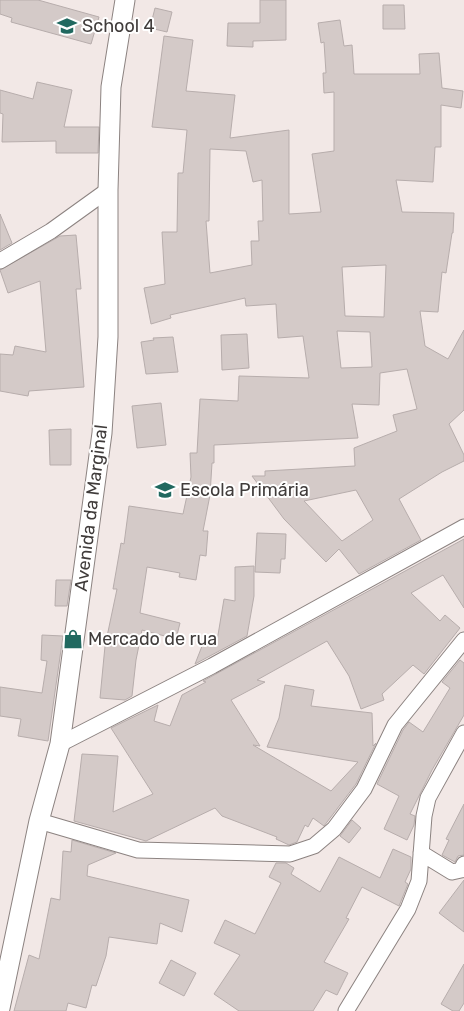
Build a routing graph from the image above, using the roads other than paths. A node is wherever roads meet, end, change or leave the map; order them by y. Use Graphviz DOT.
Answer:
graph roads {
  1 [pos="125,0"];
  2 [pos="108,190"];
  3 [pos="0,261"];
  4 [pos="464,527"];
  5 [pos="464,640"];
  6 [pos="464,733"];
  7 [pos="60,744"];
  8 [pos="39,821"];
  9 [pos="421,853"];
  10 [pos="464,864"];
  11 [pos="0,1008"];
  12 [pos="346,1011"];
  1 -- 2 [label="street, Avenida da Marginal"];
  2 -- 3 [label="street"];
  2 -- 7 [label="street, Avenida da Marginal"];
  4 -- 7 [label="street"];
  5 -- 8 [label="street"];
  6 -- 9 [label="street"];
  7 -- 8 [label="street, Avenida da Marginal"];
  8 -- 11 [label="street, Avenida da Marginal"];
  9 -- 10 [label="street"];
  9 -- 12 [label="street"];
}
